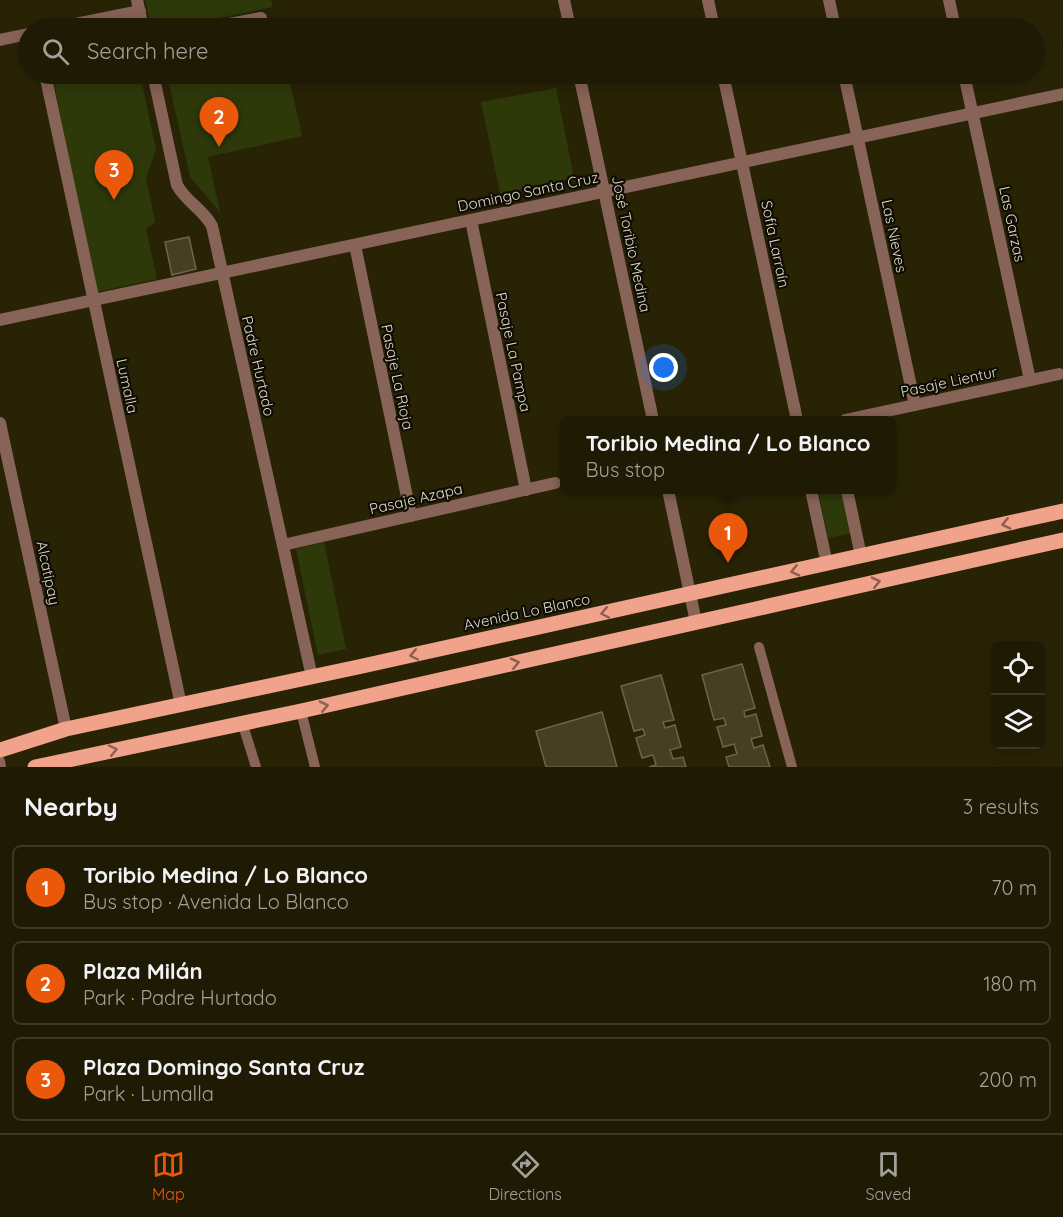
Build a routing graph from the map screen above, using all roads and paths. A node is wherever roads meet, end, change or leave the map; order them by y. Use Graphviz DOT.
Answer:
graph roads {
  1 [pos="564,0"];
  2 [pos="708,0"];
  3 [pos="829,0"];
  4 [pos="949,0"];
  5 [pos="138,6"];
  6 [pos="93,18"];
  7 [pos="568,18"];
  8 [pos="712,18"];
  9 [pos="833,18"];
  10 [pos="953,18"];
  11 [pos="18,36"];
  12 [pos="0,40"];
  13 [pos="47,84"];
  14 [pos="155,84"];
  15 [pos="581,84"];
  16 [pos="725,84"];
  17 [pos="846,84"];
  18 [pos="966,84"];
  19 [pos="1063,94"];
  20 [pos="973,113"];
  21 [pos="858,137"];
  22 [pos="742,162"];
  23 [pos="604,192"];
  24 [pos="471,220"];
  25 [pos="355,245"];
  26 [pos="221,274"];
  27 [pos="94,300"];
  28 [pos="0,320"];
  29 [pos="1059,374"];
  30 [pos="1030,380"];
  31 [pos="915,405"];
  32 [pos="652,416"];
  33 [pos="796,416"];
  34 [pos="864,416"];
  35 [pos="0,423"];
  36 [pos="555,483"];
  37 [pos="526,490"];
  38 [pos="669,494"];
  39 [pos="812,494"];
  40 [pos="848,494"];
  41 [pos="1063,511"];
  42 [pos="411,516"];
  43 [pos="1063,540"];
  44 [pos="283,545"];
  45 [pos="861,556"];
  46 [pos="827,564"];
  47 [pos="690,594"];
  48 [pos="696,622"];
  49 [pos="759,647"];
  50 [pos="312,677"];
  51 [pos="181,705"];
  52 [pos="301,711"];
  53 [pos="242,722"];
  54 [pos="66,729"];
  55 [pos="0,750"];
  56 [pos="0,761"];
  57 [pos="1,767"];
  58 [pos="35,767"];
  59 [pos="256,767"];
  60 [pos="315,767"];
  61 [pos="792,767"];
  1 -- 7 [label="street"];
  2 -- 8 [label="street"];
  3 -- 9 [label="street"];
  4 -- 10 [label="street"];
  5 -- 6 [label="street"];
  11 -- 12 [label="street"];
  13 -- 27 [label="street, Lumalla"];
  14 -- 26 [label="street, Padre Hurtado"];
  15 -- 23 [label="street, José Toribio Medina"];
  16 -- 22 [label="street, Sofía Larraín"];
  17 -- 21 [label="street, Las Nieves"];
  18 -- 20 [label="street, Las Garzas"];
  19 -- 20 [label="street, Domingo Santa Cruz"];
  20 -- 21 [label="street, Domingo Santa Cruz"];
  20 -- 30 [label="street, Las Garzas"];
  21 -- 22 [label="street, Domingo Santa Cruz"];
  21 -- 31 [label="street, Las Nieves"];
  22 -- 23 [label="street, Domingo Santa Cruz"];
  22 -- 33 [label="street, Sofía Larraín"];
  23 -- 24 [label="street, Domingo Santa Cruz"];
  23 -- 32 [label="street, José Toribio Medina"];
  24 -- 25 [label="street, Domingo Santa Cruz"];
  24 -- 37 [label="street, Pasaje La Pampa"];
  25 -- 26 [label="street, Domingo Santa Cruz"];
  25 -- 42 [label="street, Pasaje La Rioja"];
  26 -- 27 [label="street, Domingo Santa Cruz"];
  26 -- 44 [label="street, Padre Hurtado"];
  27 -- 28 [label="street, Domingo Santa Cruz"];
  27 -- 51 [label="street, Lumalla"];
  29 -- 30 [label="street, Pasaje Lientur"];
  30 -- 31 [label="street, Pasaje Lientur"];
  31 -- 34 [label="street, Pasaje Lientur"];
  35 -- 54 [label="street, Alcatipay"];
  36 -- 37 [label="street, Pasaje Azapa"];
  37 -- 42 [label="street, Pasaje Azapa"];
  38 -- 47 [label="street"];
  39 -- 46 [label="street"];
  40 -- 45 [label="street"];
  41 -- 45 [label="main road, Avenida Lo Blanco, one-way"];
  42 -- 44 [label="street, Pasaje Azapa"];
  48 -- 43 [label="main road, one-way"];
  44 -- 50 [label="street, Padre Hurtado"];
  45 -- 46 [label="main road, Avenida Lo Blanco"];
  46 -- 47 [label="main road, Avenida Lo Blanco, one-way"];
  47 -- 48 [label="street"];
  47 -- 50 [label="main road, Avenida Lo Blanco, one-way"];
  52 -- 48 [label="main road, one-way"];
  49 -- 61 [label="lane"];
  50 -- 51 [label="main road, Avenida Lo Blanco"];
  51 -- 54 [label="main road, Avenida Lo Blanco"];
  52 -- 53 [label="main road"];
  52 -- 60 [label="lane"];
  58 -- 53 [label="main road, one-way"];
  53 -- 59 [label="lane"];
  54 -- 55 [label="main road, Avenida Lo Blanco"];
  56 -- 57 [label="lane"];
}
